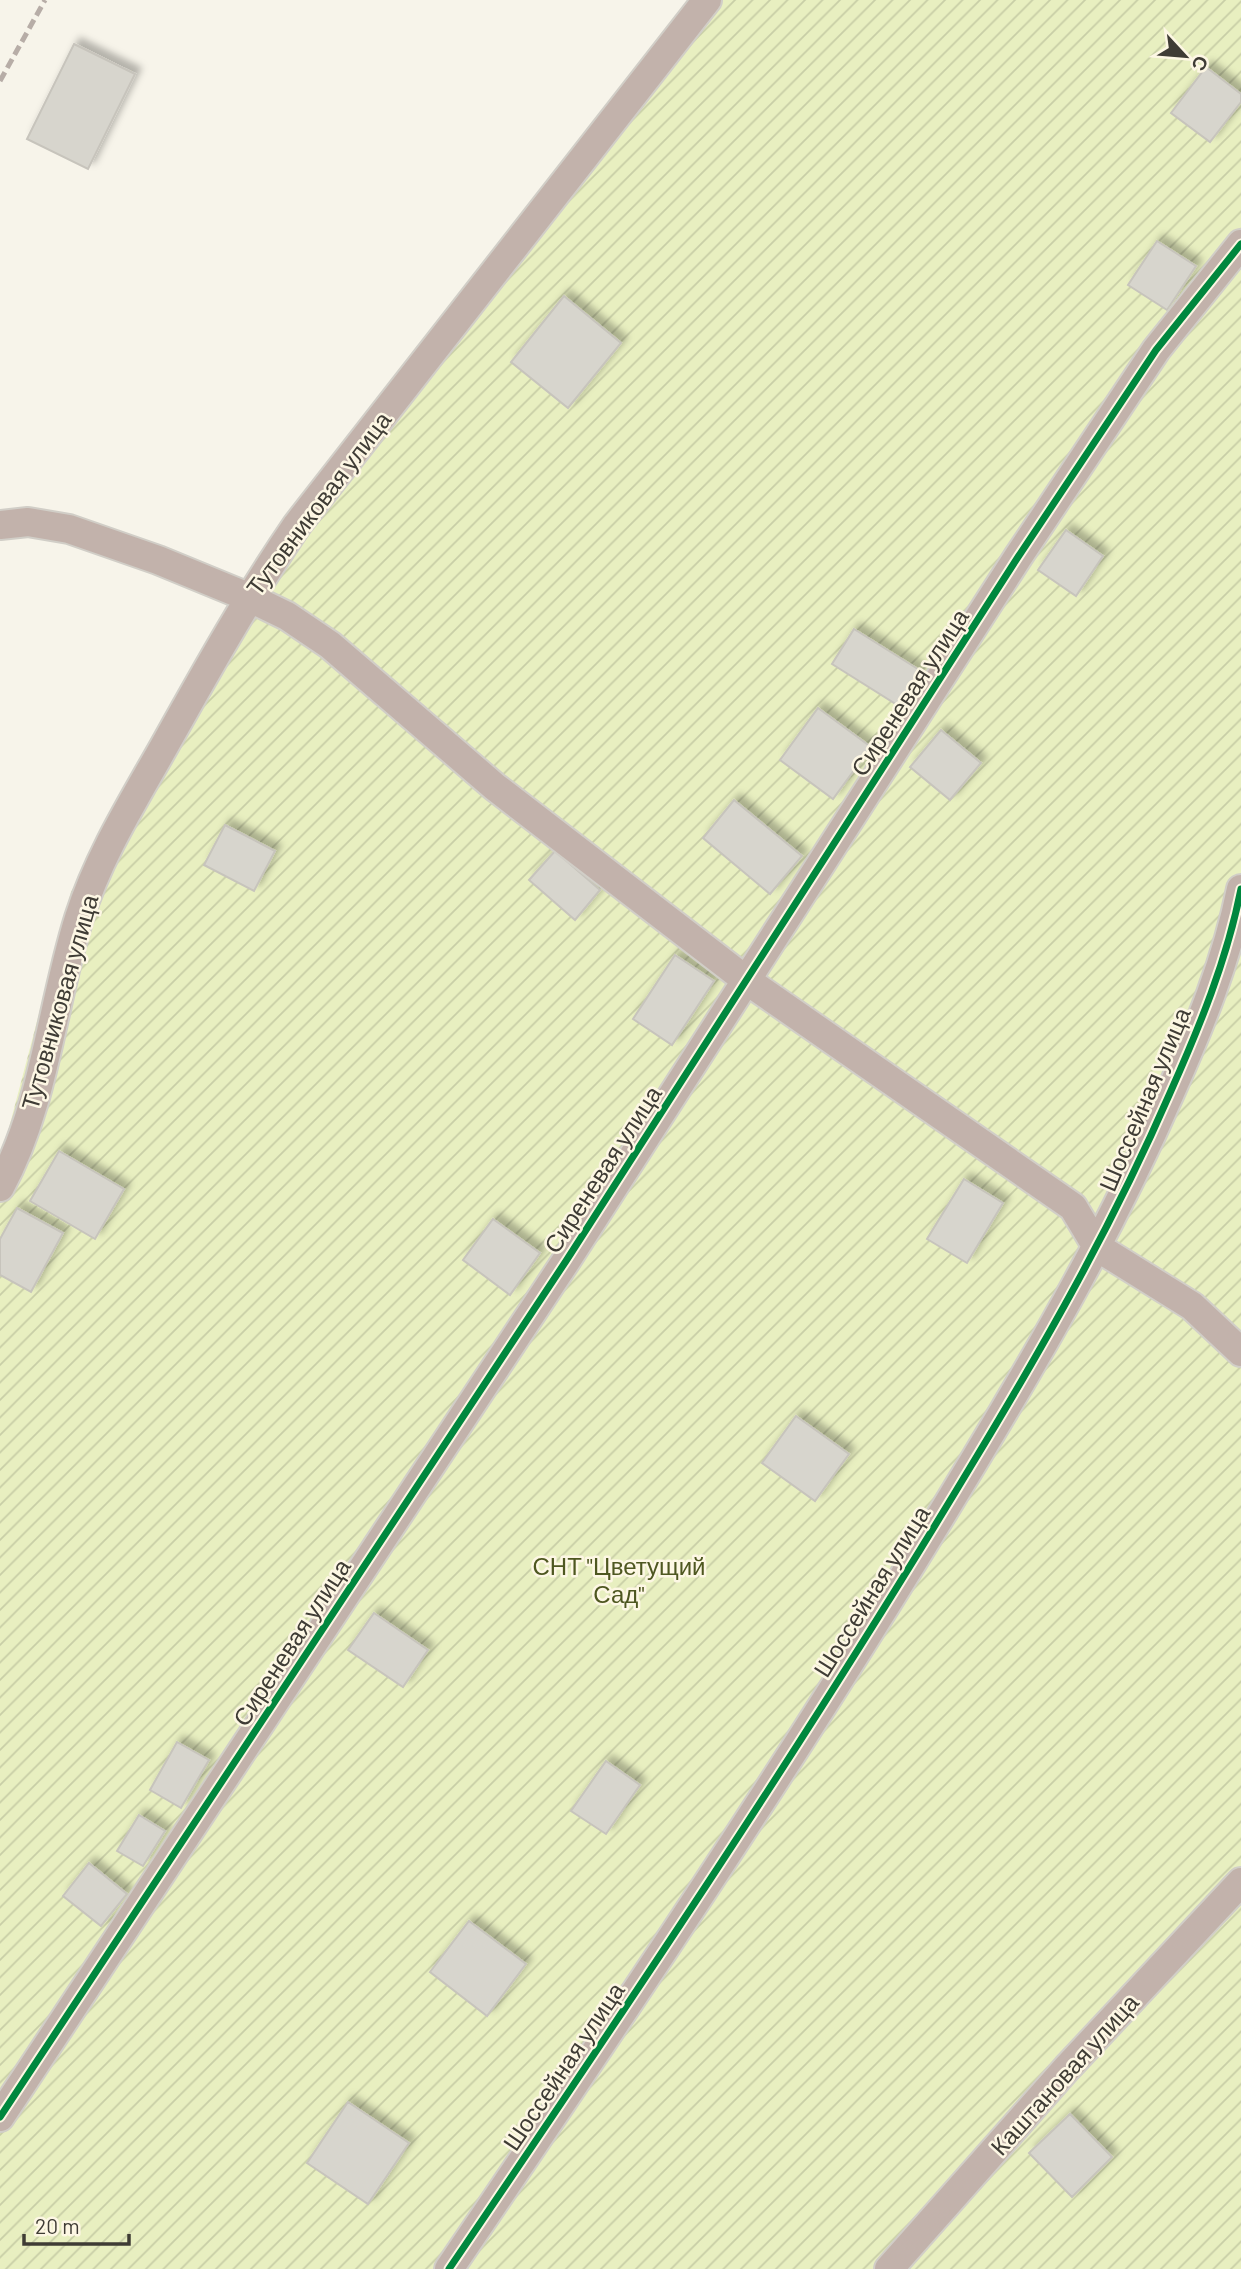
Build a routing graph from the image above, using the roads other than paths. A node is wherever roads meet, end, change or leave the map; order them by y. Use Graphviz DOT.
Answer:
graph roads {
  1 [pos="707,0"];
  2 [pos="1241,244"];
  3 [pos="0,525"];
  4 [pos="248,597"];
  5 [pos="1241,891"];
  6 [pos="746,980"];
  7 [pos="0,1187"];
  8 [pos="1097,1247"];
  9 [pos="1241,1352"];
  10 [pos="1241,1882"];
  11 [pos="0,2118"];
  12 [pos="449,2269"];
  13 [pos="889,2269"];
  1 -- 4 [label="street, Тутовниковая улица"];
  2 -- 6 [label="street, Сиреневая улица"];
  3 -- 4 [label="street"];
  4 -- 6 [label="street"];
  4 -- 7 [label="street, Тутовниковая улица"];
  5 -- 8 [label="street, Шоссейная улица"];
  6 -- 8 [label="street"];
  6 -- 11 [label="street, Сиреневая улица"];
  8 -- 9 [label="street"];
  8 -- 12 [label="street, Шоссейная улица"];
  10 -- 13 [label="street, Каштановая улица"];
}
